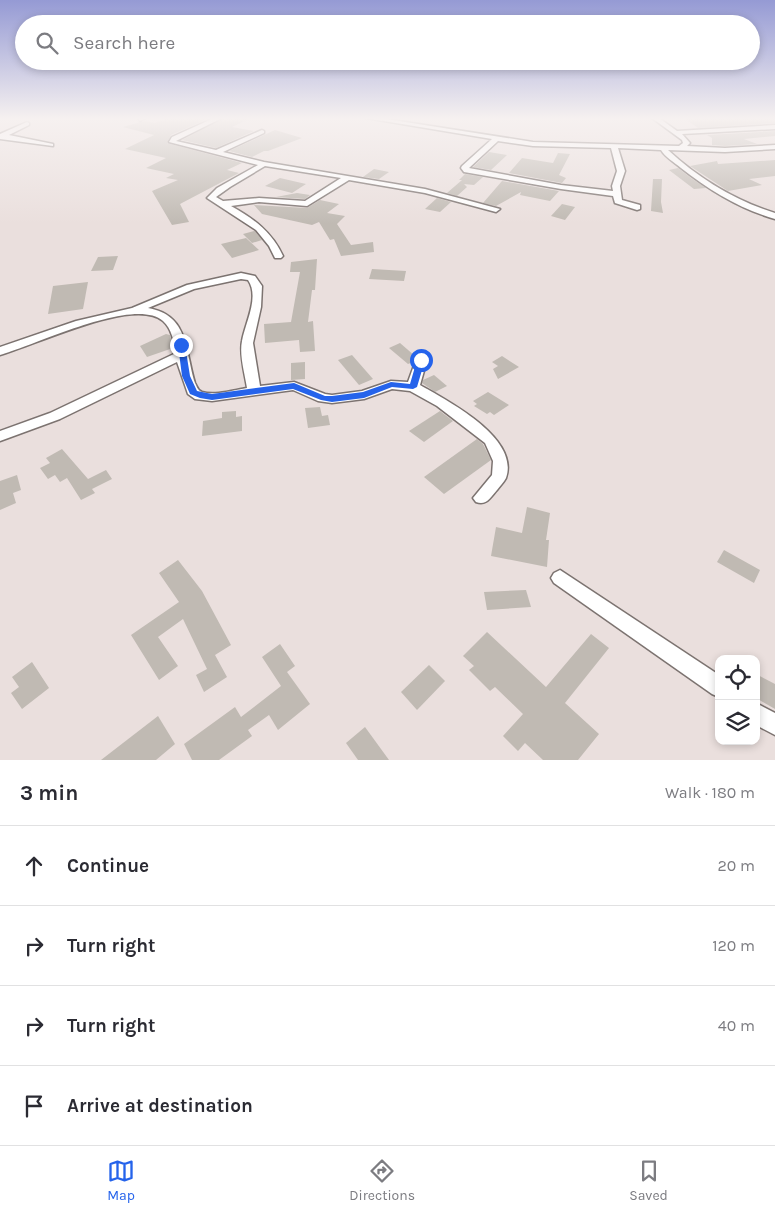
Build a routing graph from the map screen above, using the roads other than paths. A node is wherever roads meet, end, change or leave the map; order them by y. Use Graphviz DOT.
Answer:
graph roads {
  1 [pos="224,153"];
  2 [pos="481,153"];
  3 [pos="616,153"];
  4 [pos="668,153"];
  5 [pos="264,164"];
  6 [pos="348,177"];
  7 [pos="617,194"];
  8 [pos="222,204"];
  9 [pos="637,207"];
  10 [pos="496,209"];
  11 [pos="775,216"];
  12 [pos="278,256"];
  13 [pos="135,310"];
  14 [pos="0,351"];
  15 [pos="182,355"];
  16 [pos="421,360"];
  17 [pos="413,387"];
  18 [pos="254,390"];
  19 [pos="0,436"];
  20 [pos="481,498"];
  21 [pos="560,578"];
  22 [pos="715,684"];
  23 [pos="760,715"];
  24 [pos="775,725"];
  1 -- 5 [label="street"];
  2 -- 7 [label="street"];
  3 -- 7 [label="street"];
  4 -- 11 [label="street"];
  5 -- 6 [label="street"];
  5 -- 8 [label="street"];
  6 -- 8 [label="street"];
  6 -- 10 [label="street"];
  7 -- 9 [label="street"];
  8 -- 12 [label="street"];
  13 -- 14 [label="street"];
  13 -- 15 [label="street"];
  13 -- 18 [label="street"];
  15 -- 18 [label="street"];
  15 -- 19 [label="street"];
  16 -- 17 [label="street"];
  17 -- 18 [label="street"];
  17 -- 20 [label="street"];
  21 -- 22 [label="street"];
  23 -- 24 [label="street"];
}
